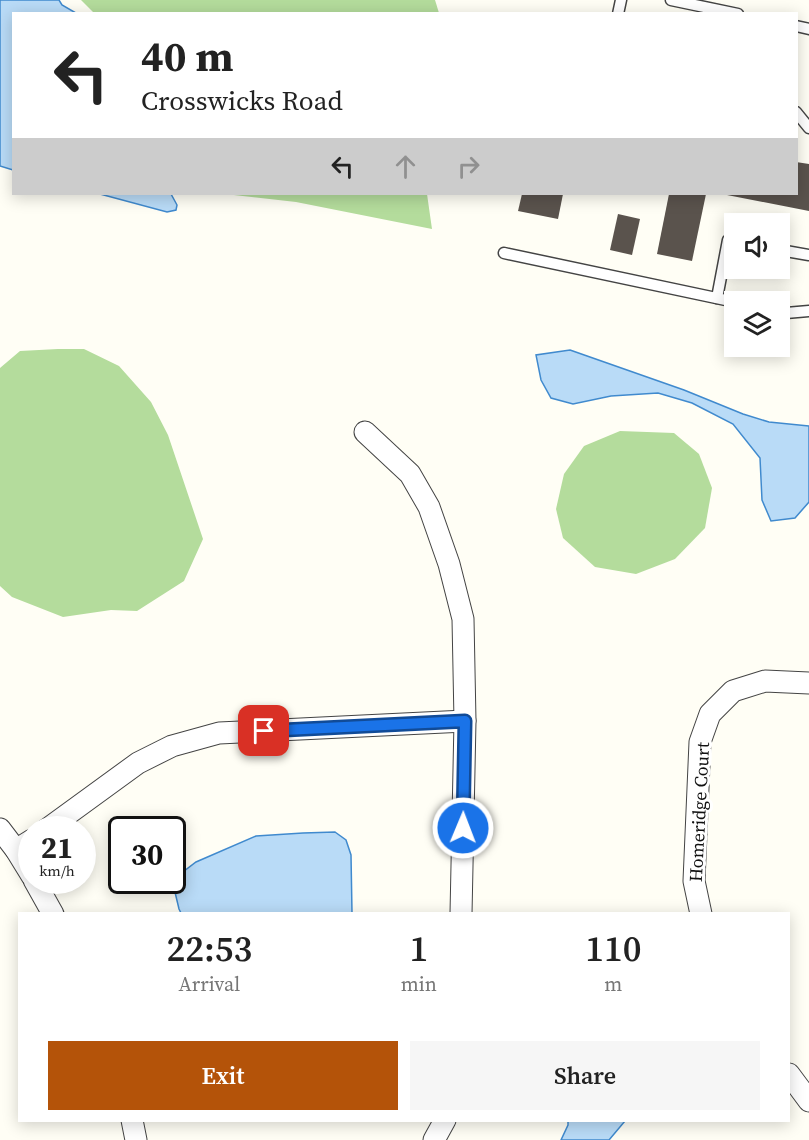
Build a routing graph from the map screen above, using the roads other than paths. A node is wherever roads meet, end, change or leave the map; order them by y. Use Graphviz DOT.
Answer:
graph roads {
  1 [pos="671,0"];
  2 [pos="689,9"];
  3 [pos="718,12"];
  4 [pos="798,114"];
  5 [pos="809,128"];
  6 [pos="790,252"];
  7 [pos="504,253"];
  8 [pos="809,255"];
  9 [pos="724,261"];
  10 [pos="717,298"];
  11 [pos="724,300"];
  12 [pos="809,311"];
  13 [pos="790,313"];
  14 [pos="365,432"];
  15 [pos="809,683"];
  16 [pos="465,721"];
  17 [pos="65,816"];
  18 [pos="0,829"];
  19 [pos="18,841"];
  20 [pos="42,894"];
  21 [pos="52,912"];
  22 [pos="461,912"];
  23 [pos="701,912"];
  24 [pos="790,1075"];
  25 [pos="809,1101"];
  26 [pos="132,1122"];
  27 [pos="444,1122"];
  28 [pos="136,1140"];
  29 [pos="434,1140"];
  1 -- 2 [label="lane"];
  2 -- 3 [label="lane"];
  4 -- 5 [label="lane"];
  6 -- 8 [label="lane"];
  7 -- 10 [label="lane"];
  9 -- 10 [label="lane"];
  10 -- 11 [label="lane"];
  12 -- 13 [label="lane"];
  14 -- 16 [label="street"];
  15 -- 23 [label="street, Homeridge Court"];
  16 -- 17 [label="street"];
  16 -- 22 [label="street"];
  18 -- 19 [label="street"];
  20 -- 21 [label="street"];
  24 -- 25 [label="street"];
  26 -- 28 [label="street"];
  27 -- 29 [label="street"];
}
